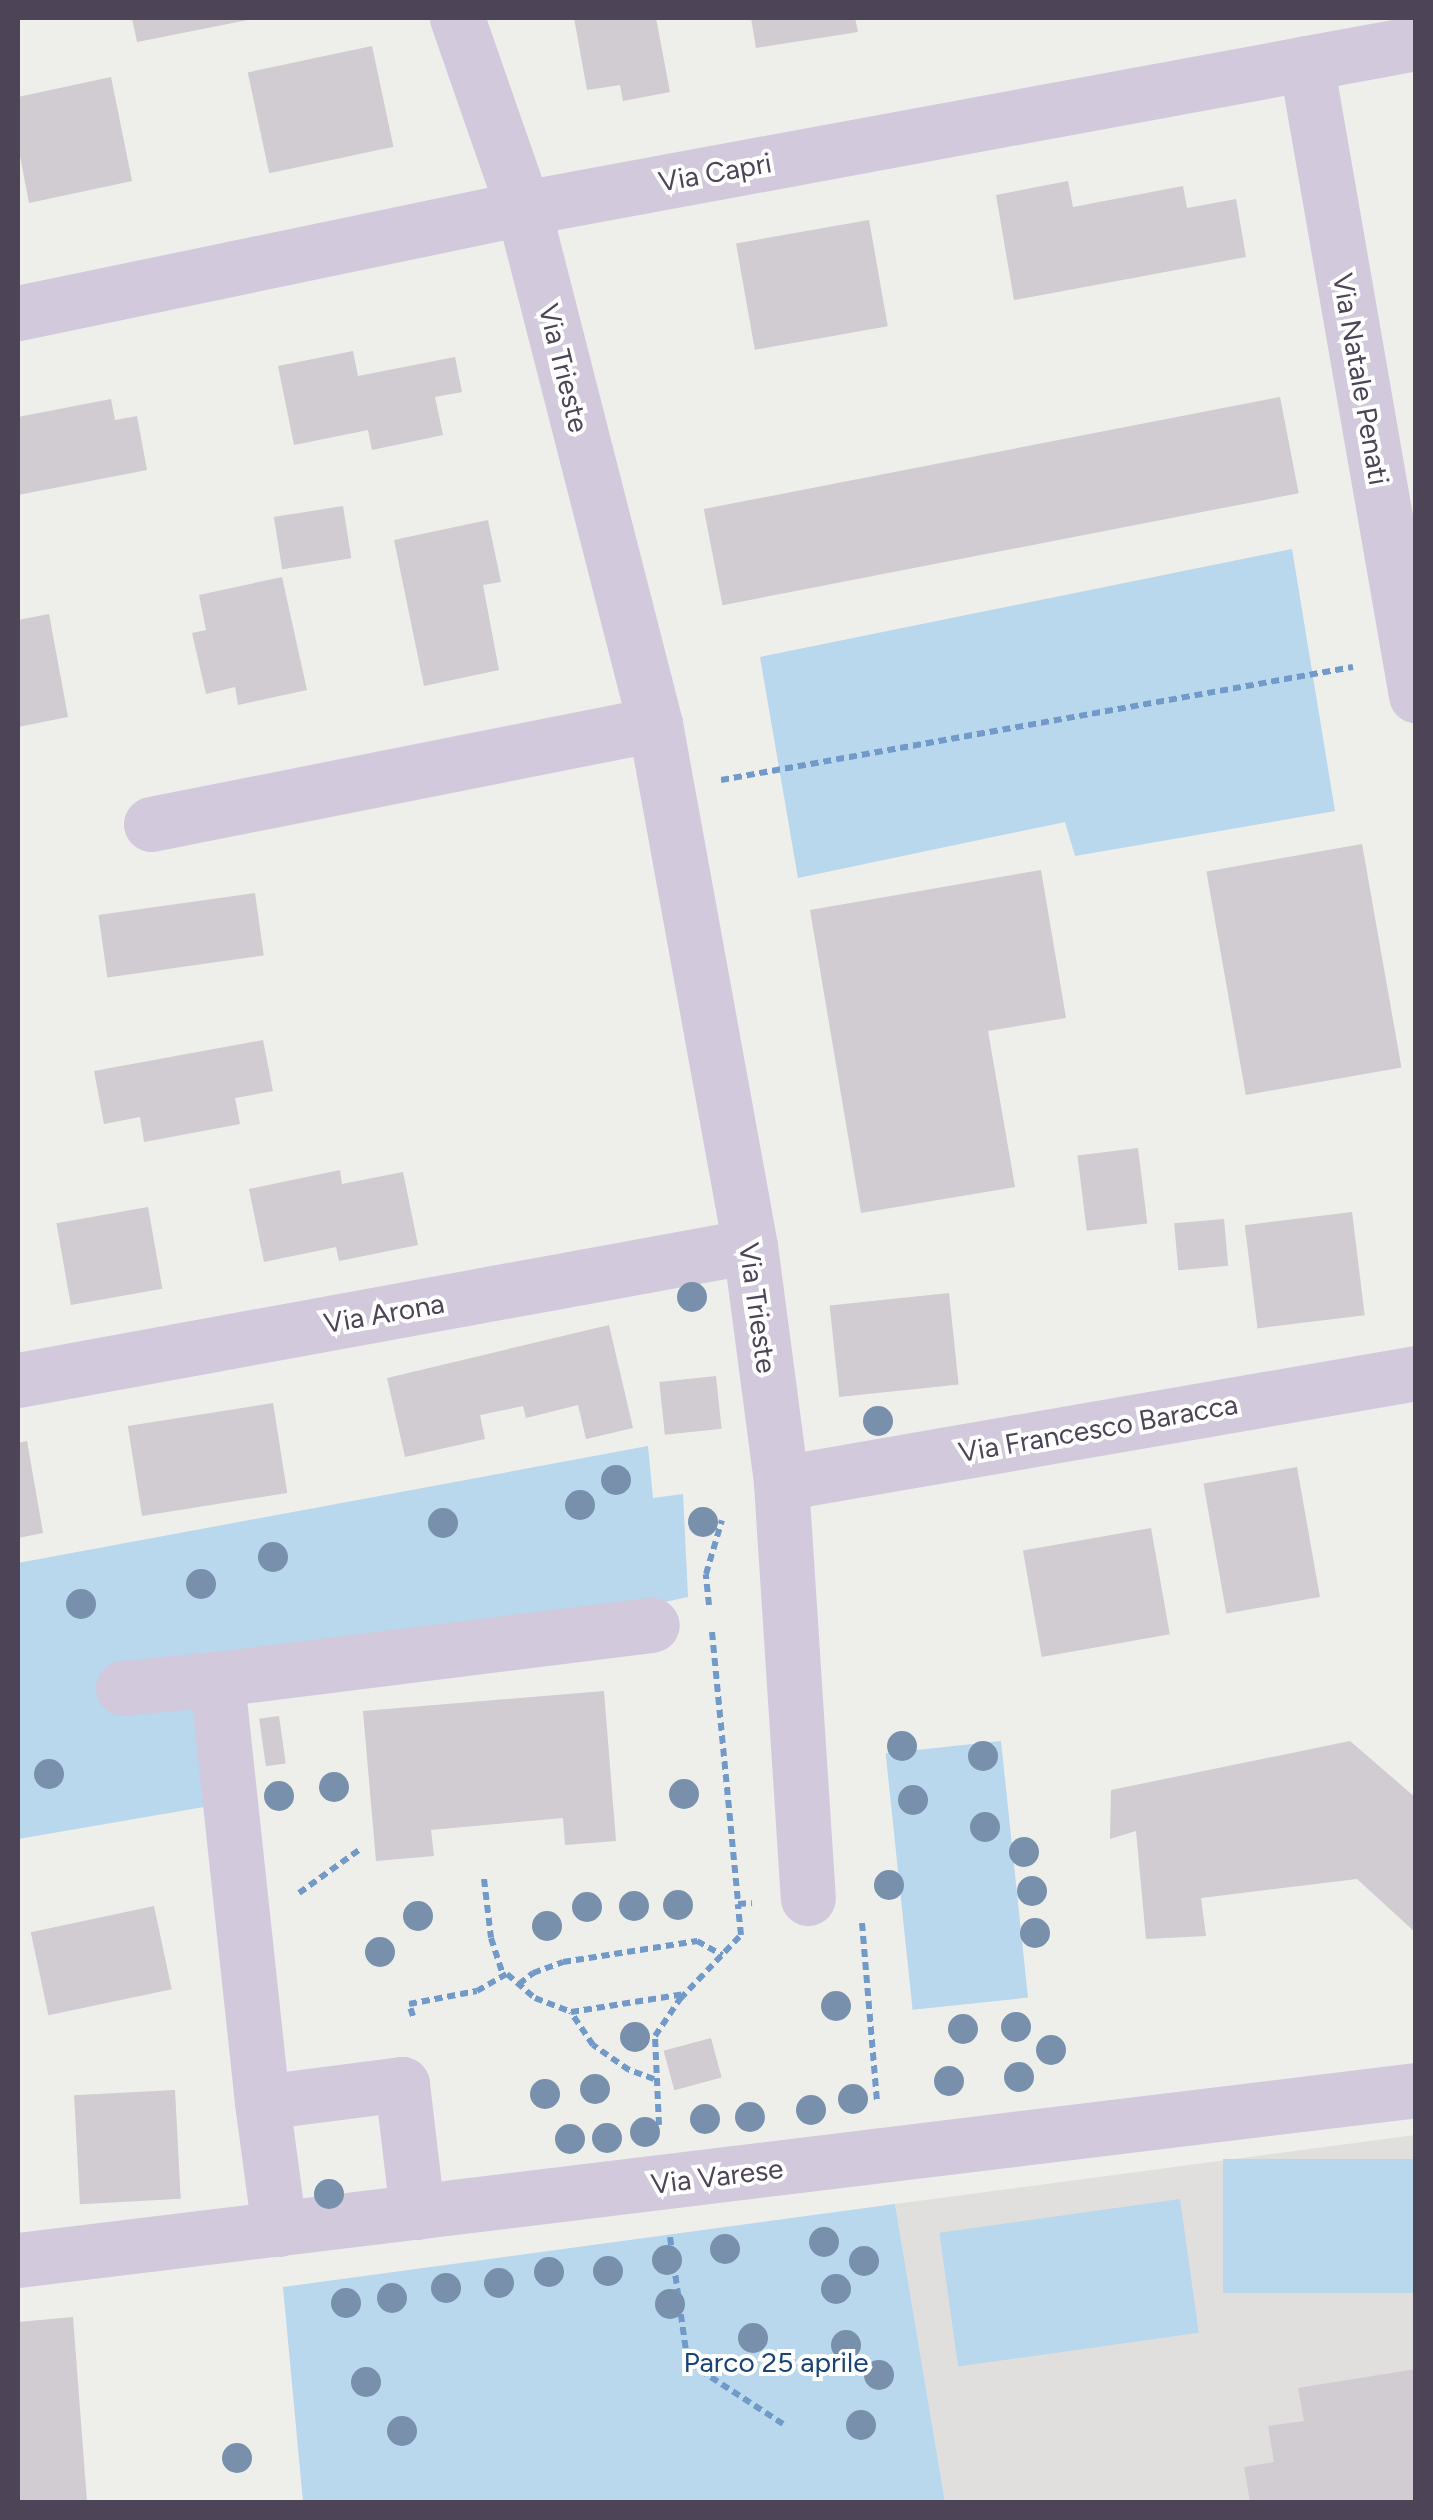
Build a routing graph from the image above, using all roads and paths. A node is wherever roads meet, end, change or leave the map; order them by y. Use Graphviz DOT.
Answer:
graph roads {
  1 [pos="458,18"];
  2 [pos="1416,43"];
  3 [pos="1306,63"];
  4 [pos="524,208"];
  5 [pos="18,313"];
  6 [pos="1412,676"];
  7 [pos="656,724"];
  8 [pos="668,789"];
  9 [pos="150,824"];
  10 [pos="750,1246"];
  11 [pos="1416,1372"];
  12 [pos="18,1380"];
  13 [pos="780,1484"];
  14 [pos="652,1626"];
  15 [pos="217,1679"];
  16 [pos="123,1688"];
  17 [pos="484,1879"];
  18 [pos="808,1898"];
  19 [pos="722,1956"];
  20 [pos="503,1976"];
  21 [pos="519,1984"];
  22 [pos="686,1993"];
  23 [pos="571,2012"];
  24 [pos="412,2016"];
  25 [pos="654,2079"];
  26 [pos="1416,2090"];
  27 [pos="262,2102"];
  28 [pos="418,2212"];
  29 [pos="279,2228"];
  30 [pos="18,2260"];
  1 -- 4 [label="street, Via Trieste"];
  2 -- 3 [label="street, Via Capri"];
  3 -- 4 [label="street, Via Capri"];
  3 -- 6 [label="street, Via Natale Penati"];
  4 -- 5 [label="street, Via Capri"];
  4 -- 7 [label="street, Via Trieste"];
  6 -- 8 [label="path"];
  7 -- 8 [label="street, Via Trieste"];
  7 -- 9 [label="street"];
  8 -- 10 [label="street, Via Trieste"];
  10 -- 12 [label="street, Via Arona"];
  10 -- 13 [label="street, Via Trieste"];
  11 -- 13 [label="street, Via Francesco Baracca"];
  13 -- 18 [label="street, Via Trieste"];
  14 -- 15 [label="street"];
  15 -- 16 [label="street"];
  15 -- 27 [label="street"];
  17 -- 20 [label="path"];
  19 -- 21 [label="path"];
  20 -- 21 [label="path"];
  20 -- 24 [label="path"];
  21 -- 23 [label="path"];
  22 -- 23 [label="path"];
  23 -- 25 [label="path"];
  26 -- 28 [label="street, Via Varese"];
  27 -- 28 [label="street"];
  27 -- 29 [label="street"];
  28 -- 29 [label="street, Via Varese"];
  29 -- 30 [label="street, Via Varese"];
}
